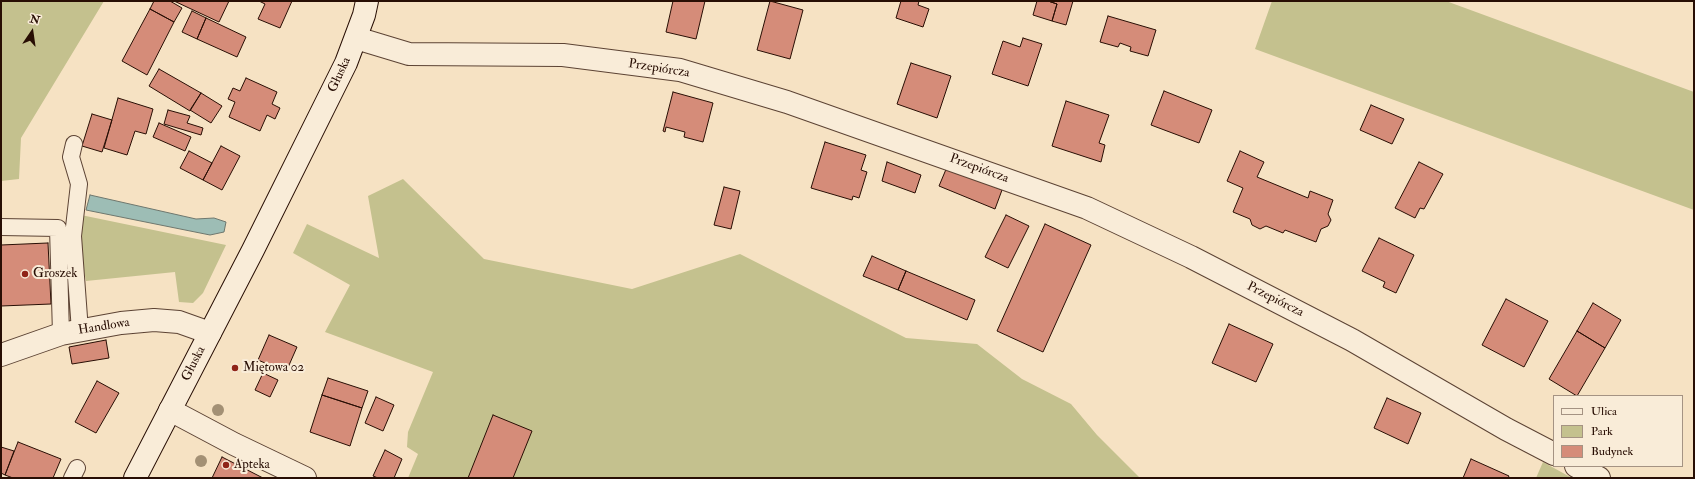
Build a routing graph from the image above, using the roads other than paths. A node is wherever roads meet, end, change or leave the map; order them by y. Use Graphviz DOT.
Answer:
graph roads {
  1 [pos="367,1"];
  2 [pos="356,38"];
  3 [pos="74,144"];
  4 [pos="1,228"];
  5 [pos="71,332"];
  6 [pos="210,333"];
  7 [pos="1,355"];
  8 [pos="170,410"];
  9 [pos="1553,453"];
  10 [pos="1578,467"];
  11 [pos="135,478"];
  12 [pos="305,478"];
  13 [pos="1599,478"];
  1 -- 2 [label="street, Głuska"];
  2 -- 6 [label="street, Głuska"];
  2 -- 9 [label="street, Przepiórcza"];
  3 -- 5 [label="lane"];
  4 -- 5 [label="lane"];
  5 -- 6 [label="street, Handlowa"];
  5 -- 7 [label="street, Handlowa"];
  6 -- 8 [label="street, Głuska"];
  8 -- 11 [label="street, Głuska"];
  8 -- 12 [label="street"];
  10 -- 13 [label="street"];
}
